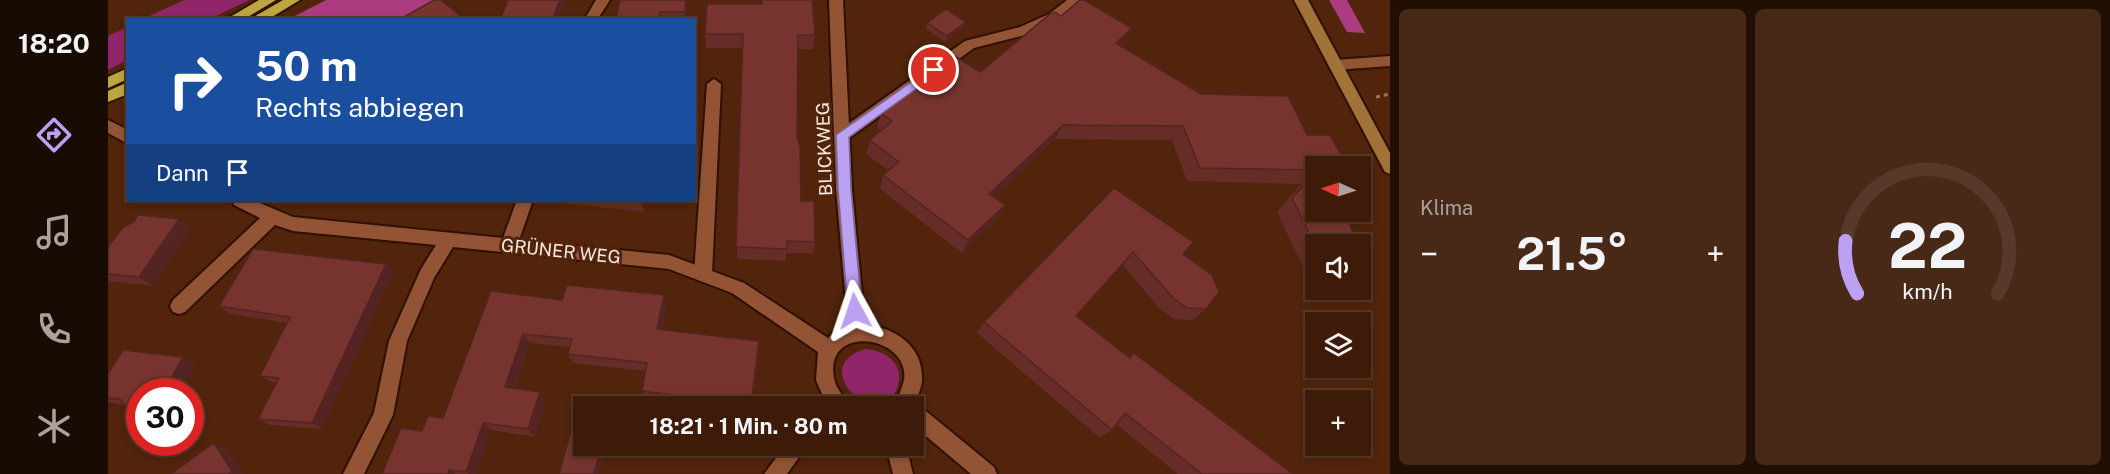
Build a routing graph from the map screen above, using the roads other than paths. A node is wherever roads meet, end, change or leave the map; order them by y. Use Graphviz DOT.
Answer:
graph roads {
  1 [pos="268,0"];
  2 [pos="293,0"];
  3 [pos="603,0"];
  4 [pos="836,0"];
  5 [pos="1075,0"];
  6 [pos="1301,0"];
  7 [pos="235,18"];
  8 [pos="260,18"];
  9 [pos="591,18"];
  10 [pos="1390,61"];
  11 [pos="1335,65"];
  12 [pos="126,74"];
  13 [pos="108,83"];
  14 [pos="714,84"];
  15 [pos="126,88"];
  16 [pos="108,97"];
  17 [pos="108,126"];
  18 [pos="843,135"];
  19 [pos="126,137"];
  20 [pos="1390,168"];
  21 [pos="242,201"];
  22 [pos="525,201"];
  23 [pos="272,217"];
  24 [pos="448,240"];
  25 [pos="508,246"];
  26 [pos="703,274"];
  27 [pos="180,306"];
  28 [pos="857,332"];
  29 [pos="829,349"];
  30 [pos="830,396"];
  31 [pos="910,396"];
  32 [pos="924,422"];
  33 [pos="789,456"];
  34 [pos="899,456"];
  35 [pos="353,474"];
  36 [pos="774,474"];
  37 [pos="903,474"];
  38 [pos="987,474"];
  1 -- 7 [label="highway"];
  2 -- 8 [label="highway"];
  3 -- 9 [label="street"];
  4 -- 18 [label="street, BLICKWEG"];
  5 -- 18 [label="street"];
  6 -- 11 [label="main road"];
  10 -- 11 [label="street"];
  11 -- 20 [label="main road"];
  12 -- 13 [label="highway"];
  14 -- 26 [label="street"];
  15 -- 16 [label="highway"];
  17 -- 19 [label="street"];
  18 -- 28 [label="street, BLICKWEG"];
  21 -- 23 [label="street, GRÜNER WEG"];
  22 -- 25 [label="street"];
  23 -- 24 [label="street, GRÜNER WEG"];
  23 -- 27 [label="street"];
  24 -- 25 [label="street, GRÜNER WEG"];
  24 -- 35 [label="street"];
  25 -- 26 [label="street, GRÜNER WEG"];
  26 -- 29 [label="street, GRÜNER WEG"];
  28 -- 29 [label="street"];
  28 -- 31 [label="street"];
  29 -- 30 [label="street"];
  32 -- 38 [label="street"];
  33 -- 36 [label="street"];
  34 -- 37 [label="street"];
}
